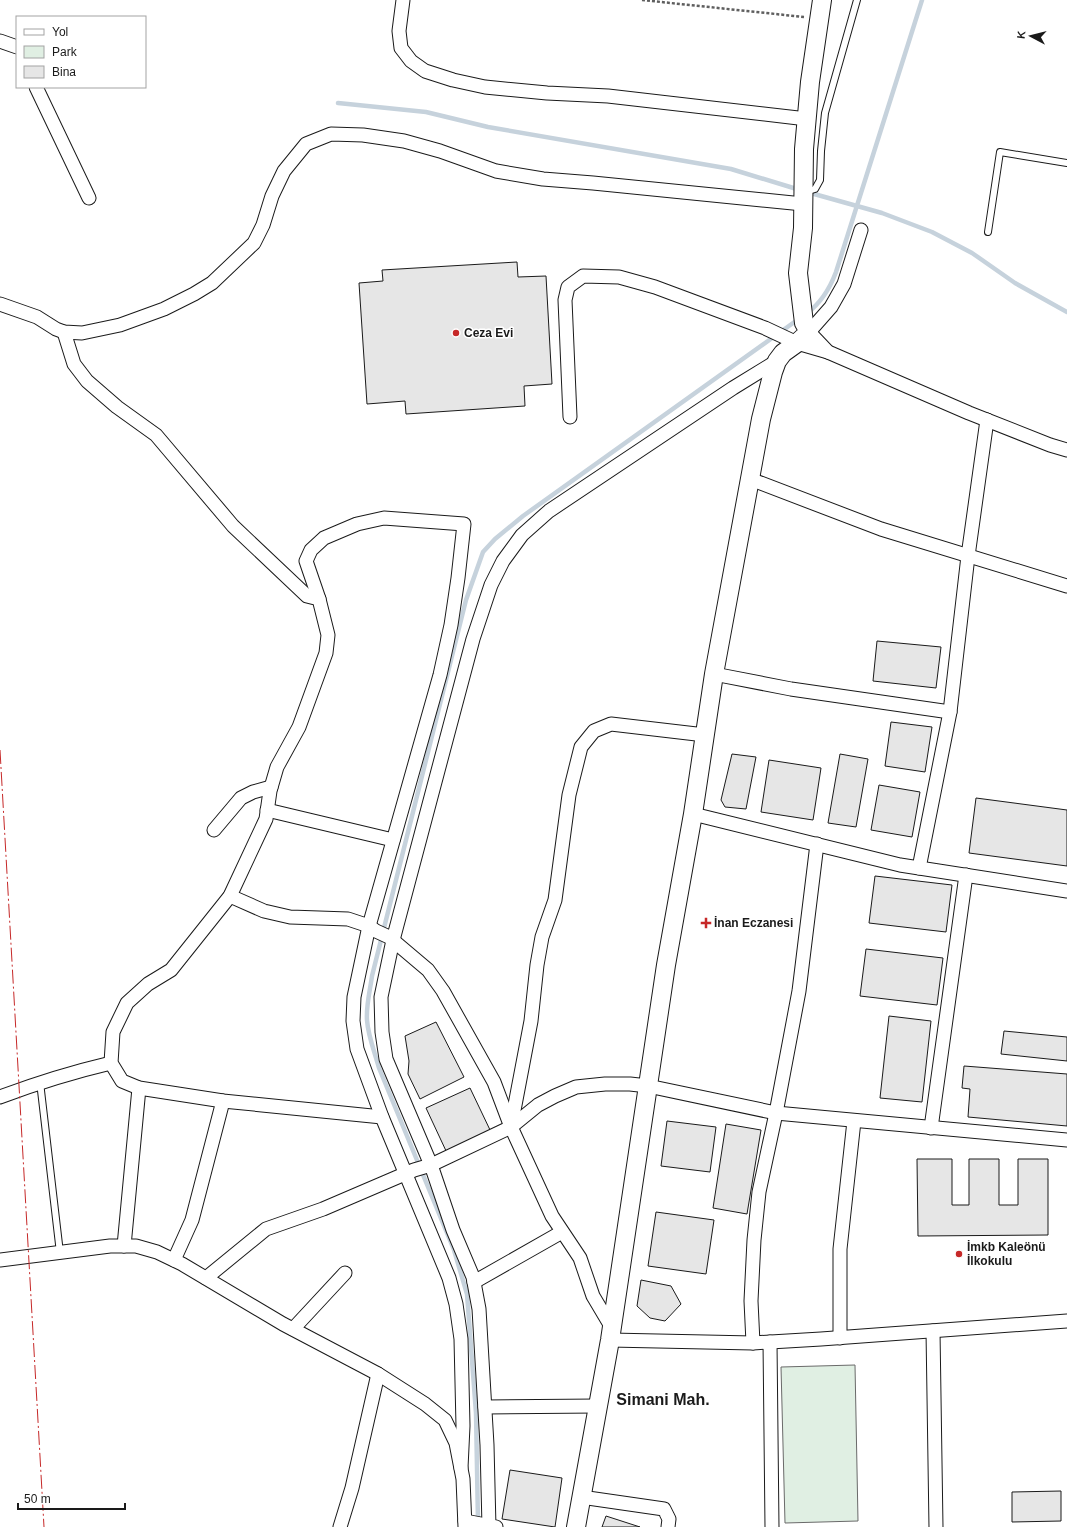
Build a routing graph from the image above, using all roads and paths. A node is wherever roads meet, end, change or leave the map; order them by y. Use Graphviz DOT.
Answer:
graph roads {
  1 [pos="403,0"];
  2 [pos="642,0"];
  3 [pos="822,0"];
  4 [pos="857,0"];
  5 [pos="819,18"];
  6 [pos="0,41"];
  7 [pos="16,47"];
  8 [pos="36,88"];
  9 [pos="807,119"];
  10 [pos="1067,163"];
  11 [pos="806,193"];
  12 [pos="89,198"];
  13 [pos="861,230"];
  14 [pos="988,232"];
  15 [pos="0,304"];
  16 [pos="64,332"];
  17 [pos="798,334"];
  18 [pos="777,361"];
  19 [pos="570,417"];
  20 [pos="988,420"];
  21 [pos="1067,450"];
  22 [pos="750,479"];
  23 [pos="968,556"];
  24 [pos="1067,586"];
  25 [pos="319,599"];
  26 [pos="714,674"];
  27 [pos="950,712"];
  28 [pos="705,735"];
  29 [pos="271,787"];
  30 [pos="267,810"];
  31 [pos="692,814"];
  32 [pos="214,830"];
  33 [pos="393,840"];
  34 [pos="816,844"];
  35 [pos="919,868"];
  36 [pos="966,875"];
  37 [pos="1067,891"];
  38 [pos="230,896"];
  39 [pos="373,928"];
  40 [pos="391,938"];
  41 [pos="111,1064"];
  42 [pos="40,1082"];
  43 [pos="648,1086"];
  44 [pos="139,1088"];
  45 [pos="0,1096"];
  46 [pos="223,1101"];
  47 [pos="776,1114"];
  48 [pos="382,1117"];
  49 [pos="854,1121"];
  50 [pos="511,1127"];
  51 [pos="931,1128"];
  52 [pos="1067,1140"];
  53 [pos="419,1169"];
  54 [pos="562,1232"];
  55 [pos="124,1246"];
  56 [pos="60,1253"];
  57 [pos="0,1260"];
  58 [pos="174,1260"];
  59 [pos="345,1273"];
  60 [pos="206,1278"];
  61 [pos="474,1282"];
  62 [pos="1067,1321"];
  63 [pos="293,1329"];
  64 [pos="933,1331"];
  65 [pos="611,1334"];
  66 [pos="840,1338"];
  67 [pos="770,1342"];
  68 [pos="753,1343"];
  69 [pos="378,1374"];
  70 [pos="598,1406"];
  71 [pos="485,1407"];
  72 [pos="461,1468"];
  73 [pos="581,1497"];
  74 [pos="480,1525"];
  75 [pos="340,1527"];
  76 [pos="576,1527"];
  77 [pos="668,1527"];
  78 [pos="772,1527"];
  79 [pos="936,1527"];
  1 -- 9 [label="street"];
  2 -- 5 [label="path"];
  3 -- 5 [label="street"];
  4 -- 11 [label="lane"];
  5 -- 9 [label="street"];
  6 -- 7 [label="street"];
  8 -- 12 [label="street"];
  9 -- 11 [label="street"];
  10 -- 14 [label="lane"];
  11 -- 16 [label="street"];
  11 -- 17 [label="street"];
  13 -- 17 [label="street"];
  15 -- 16 [label="street"];
  16 -- 25 [label="street"];
  17 -- 18 [label="street"];
  17 -- 19 [label="street"];
  17 -- 20 [label="street"];
  18 -- 22 [label="street"];
  18 -- 40 [label="street"];
  20 -- 21 [label="street"];
  20 -- 23 [label="street"];
  22 -- 23 [label="street"];
  22 -- 26 [label="street"];
  23 -- 24 [label="street"];
  23 -- 27 [label="street"];
  25 -- 29 [label="street"];
  25 -- 33 [label="street"];
  26 -- 27 [label="street"];
  26 -- 28 [label="street"];
  27 -- 35 [label="street"];
  28 -- 31 [label="street"];
  28 -- 50 [label="street"];
  29 -- 30 [label="street"];
  29 -- 32 [label="street"];
  30 -- 33 [label="street"];
  30 -- 38 [label="street"];
  31 -- 34 [label="street"];
  31 -- 43 [label="street"];
  33 -- 39 [label="street"];
  34 -- 35 [label="street"];
  34 -- 47 [label="street"];
  35 -- 36 [label="street"];
  36 -- 37 [label="street"];
  36 -- 51 [label="street"];
  38 -- 39 [label="street"];
  38 -- 41 [label="street"];
  39 -- 40 [label="street"];
  39 -- 48 [label="street"];
  40 -- 50 [label="street"];
  40 -- 53 [label="street"];
  41 -- 42 [label="street"];
  41 -- 44 [label="street"];
  42 -- 45 [label="street"];
  42 -- 56 [label="lane"];
  43 -- 47 [label="street"];
  43 -- 50 [label="street"];
  43 -- 65 [label="street"];
  44 -- 46 [label="street"];
  44 -- 55 [label="street"];
  46 -- 48 [label="street"];
  46 -- 58 [label="street"];
  47 -- 49 [label="street"];
  47 -- 68 [label="street"];
  48 -- 53 [label="street"];
  49 -- 51 [label="street"];
  49 -- 66 [label="street"];
  50 -- 53 [label="street"];
  50 -- 54 [label="street"];
  51 -- 52 [label="street"];
  53 -- 60 [label="street"];
  53 -- 61 [label="street"];
  53 -- 72 [label="street"];
  54 -- 61 [label="street"];
  54 -- 65 [label="street"];
  55 -- 56 [label="street"];
  55 -- 58 [label="street"];
  56 -- 57 [label="street"];
  58 -- 60 [label="street"];
  59 -- 63 [label="street"];
  60 -- 63 [label="street"];
  61 -- 71 [label="street"];
  62 -- 64 [label="street"];
  63 -- 69 [label="street"];
  64 -- 66 [label="street"];
  64 -- 79 [label="street"];
  65 -- 68 [label="street"];
  65 -- 70 [label="street"];
  66 -- 67 [label="street"];
  67 -- 68 [label="street"];
  67 -- 78 [label="street"];
  69 -- 72 [label="street"];
  69 -- 75 [label="street"];
  70 -- 71 [label="street"];
  70 -- 73 [label="street"];
  71 -- 74 [label="street"];
  72 -- 74 [label="street"];
  73 -- 76 [label="street"];
  73 -- 77 [label="street"];
}
